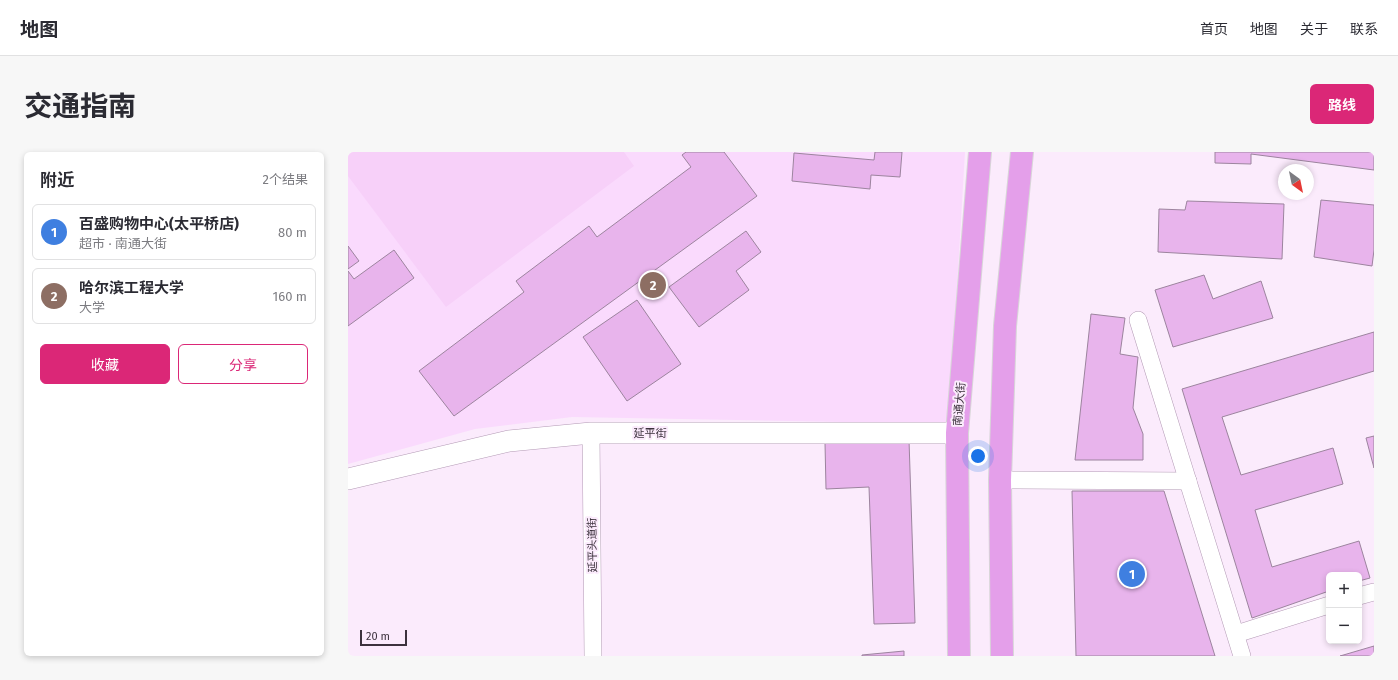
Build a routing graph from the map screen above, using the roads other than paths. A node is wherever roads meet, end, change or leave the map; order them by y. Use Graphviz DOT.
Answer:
graph roads {
  1 [pos="980,152"];
  2 [pos="1022,152"];
  3 [pos="1138,320"];
  4 [pos="591,433"];
  5 [pos="957,433"];
  6 [pos="348,479"];
  7 [pos="1000,480"];
  8 [pos="1188,481"];
  9 [pos="1374,592"];
  10 [pos="1362,595"];
  11 [pos="1326,606"];
  12 [pos="1236,634"];
  13 [pos="593,656"];
  14 [pos="959,656"];
  15 [pos="1002,656"];
  16 [pos="1242,656"];
  1 -- 5 [label="highway, 南通大街"];
  2 -- 7 [label="highway"];
  3 -- 8 [label="street"];
  4 -- 5 [label="street, 延平街"];
  4 -- 6 [label="street, 延平街"];
  4 -- 13 [label="street, 延平头道街"];
  5 -- 14 [label="highway, 南通大街"];
  7 -- 8 [label="street"];
  7 -- 15 [label="highway"];
  8 -- 12 [label="street"];
  9 -- 10 [label="street"];
  11 -- 12 [label="street"];
  12 -- 16 [label="street"];
}
